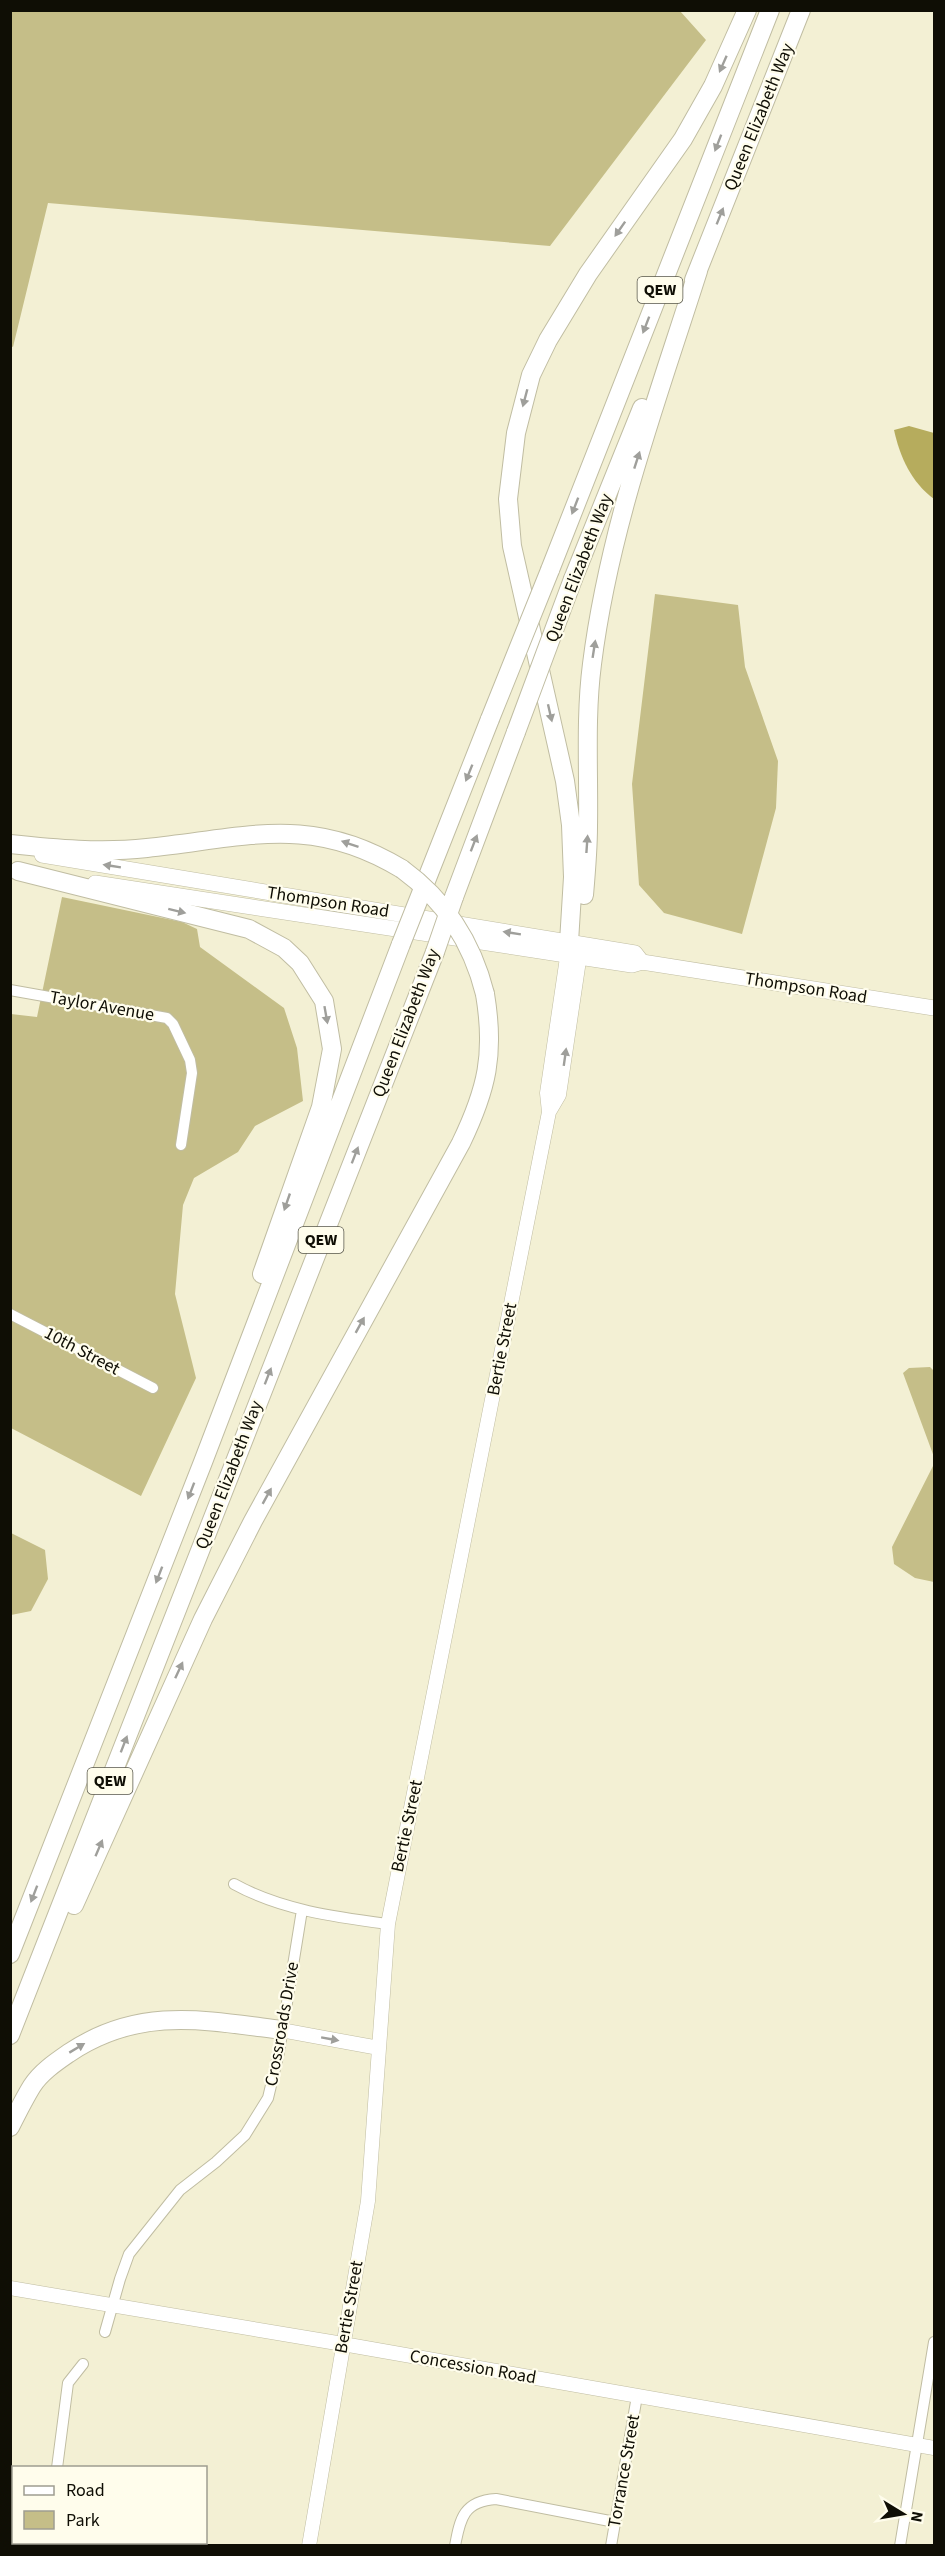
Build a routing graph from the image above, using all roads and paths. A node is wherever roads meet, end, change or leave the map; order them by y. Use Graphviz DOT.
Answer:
graph roads {
  1 [pos="747,10"];
  2 [pos="770,10"];
  3 [pos="801,10"];
  4 [pos="698,271"];
  5 [pos="10,844"];
  6 [pos="10,849"];
  7 [pos="18,871"];
  8 [pos="574,950"];
  9 [pos="10,990"];
  10 [pos="934,1008"];
  11 [pos="181,1145"];
  12 [pos="10,1314"];
  13 [pos="153,1388"];
  14 [pos="203,1461"];
  15 [pos="234,1884"];
  16 [pos="302,1910"];
  17 [pos="388,1924"];
  18 [pos="10,1954"];
  19 [pos="281,2030"];
  20 [pos="11,2034"];
  21 [pos="379,2048"];
  22 [pos="10,2127"];
  23 [pos="10,2288"];
  24 [pos="113,2305"];
  25 [pos="105,2332"];
  26 [pos="934,2342"];
  27 [pos="343,2344"];
  28 [pos="83,2364"];
  29 [pos="637,2396"];
  30 [pos="916,2445"];
  31 [pos="934,2448"];
  32 [pos="57,2466"];
  33 [pos="615,2522"];
  34 [pos="309,2546"];
  35 [pos="455,2546"];
  36 [pos="611,2546"];
  37 [pos="900,2546"];
  1 -- 8 [label="highway, one-way"];
  2 -- 14 [label="highway, Queen Elizabeth Way / QEW, one-way, bridge"];
  4 -- 3 [label="highway, Queen Elizabeth Way / QEW, one-way"];
  8 -- 4 [label="highway, one-way"];
  20 -- 4 [label="highway, Queen Elizabeth Way / QEW, one-way, bridge"];
  20 -- 5 [label="highway, one-way, bridge"];
  8 -- 6 [label="main road, Thompson Road, one-way"];
  7 -- 8 [label="main road, Thompson Road"];
  7 -- 14 [label="highway, one-way"];
  8 -- 10 [label="main road, Thompson Road"];
  8 -- 17 [label="street, Bertie Street"];
  9 -- 11 [label="street, Taylor Avenue"];
  12 -- 13 [label="street, 10th Street"];
  14 -- 18 [label="highway, Queen Elizabeth Way / QEW, one-way"];
  15 -- 16 [label="street"];
  16 -- 17 [label="street"];
  16 -- 19 [label="street, Crossroads Drive"];
  17 -- 21 [label="street, Bertie Street"];
  19 -- 21 [label="street, one-way"];
  22 -- 19 [label="highway, one-way"];
  19 -- 24 [label="street, Crossroads Drive"];
  21 -- 27 [label="street, Bertie Street"];
  23 -- 24 [label="street, Concession Road"];
  24 -- 25 [label="street, Crossroads Drive"];
  24 -- 27 [label="street, Concession Road"];
  26 -- 30 [label="street"];
  27 -- 29 [label="street, Concession Road"];
  27 -- 34 [label="street, Bertie Street"];
  28 -- 32 [label="street"];
  29 -- 30 [label="street, Concession Road"];
  29 -- 33 [label="street, Torrance Street"];
  30 -- 31 [label="street, Concession Road"];
  30 -- 37 [label="street"];
  33 -- 35 [label="street"];
  33 -- 36 [label="street, Torrance Street"];
}
